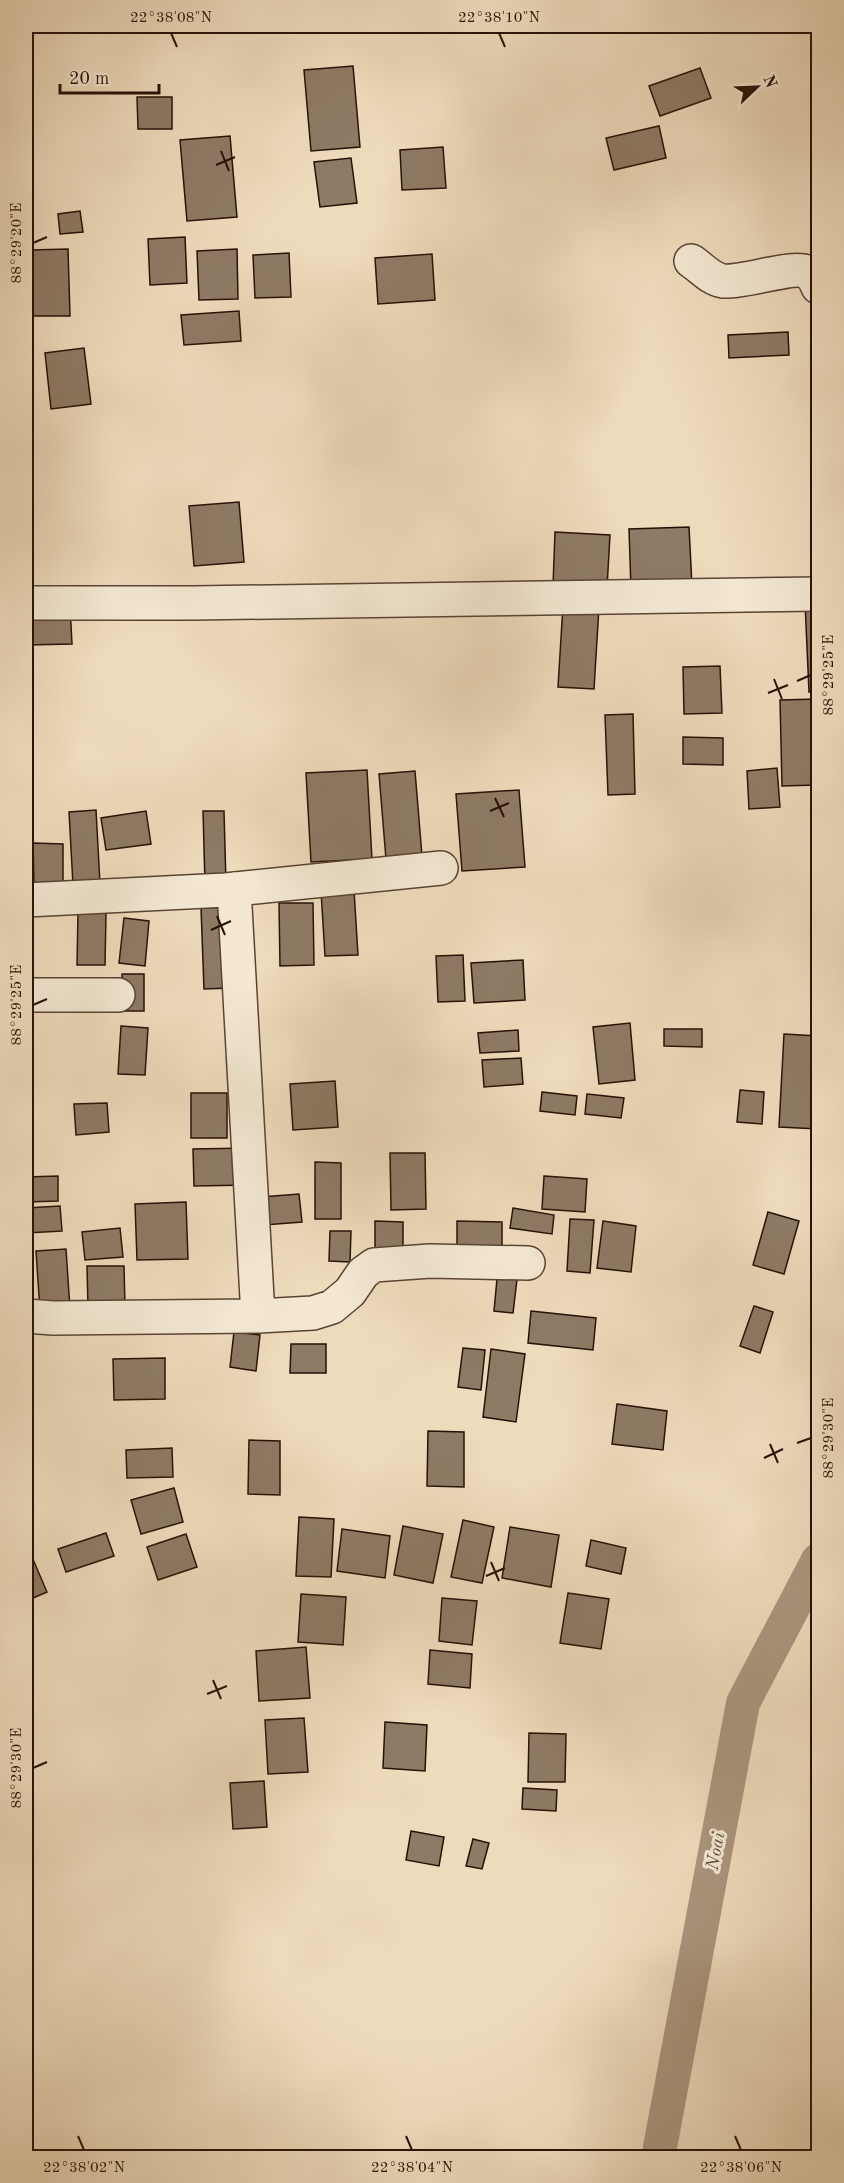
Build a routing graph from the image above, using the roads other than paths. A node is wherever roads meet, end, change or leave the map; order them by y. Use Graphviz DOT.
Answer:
graph roads {
  1 [pos="691,261"];
  2 [pos="819,287"];
  3 [pos="819,594"];
  4 [pos="26,603"];
  5 [pos="441,868"];
  6 [pos="234,889"];
  7 [pos="26,900"];
  8 [pos="26,995"];
  9 [pos="118,995"];
  10 [pos="528,1263"];
  11 [pos="26,1316"];
  12 [pos="258,1316"];
  1 -- 2 [label="street"];
  3 -- 4 [label="street"];
  5 -- 6 [label="street"];
  6 -- 7 [label="street"];
  6 -- 12 [label="street"];
  8 -- 9 [label="street"];
  10 -- 12 [label="street"];
  11 -- 12 [label="street"];
}
